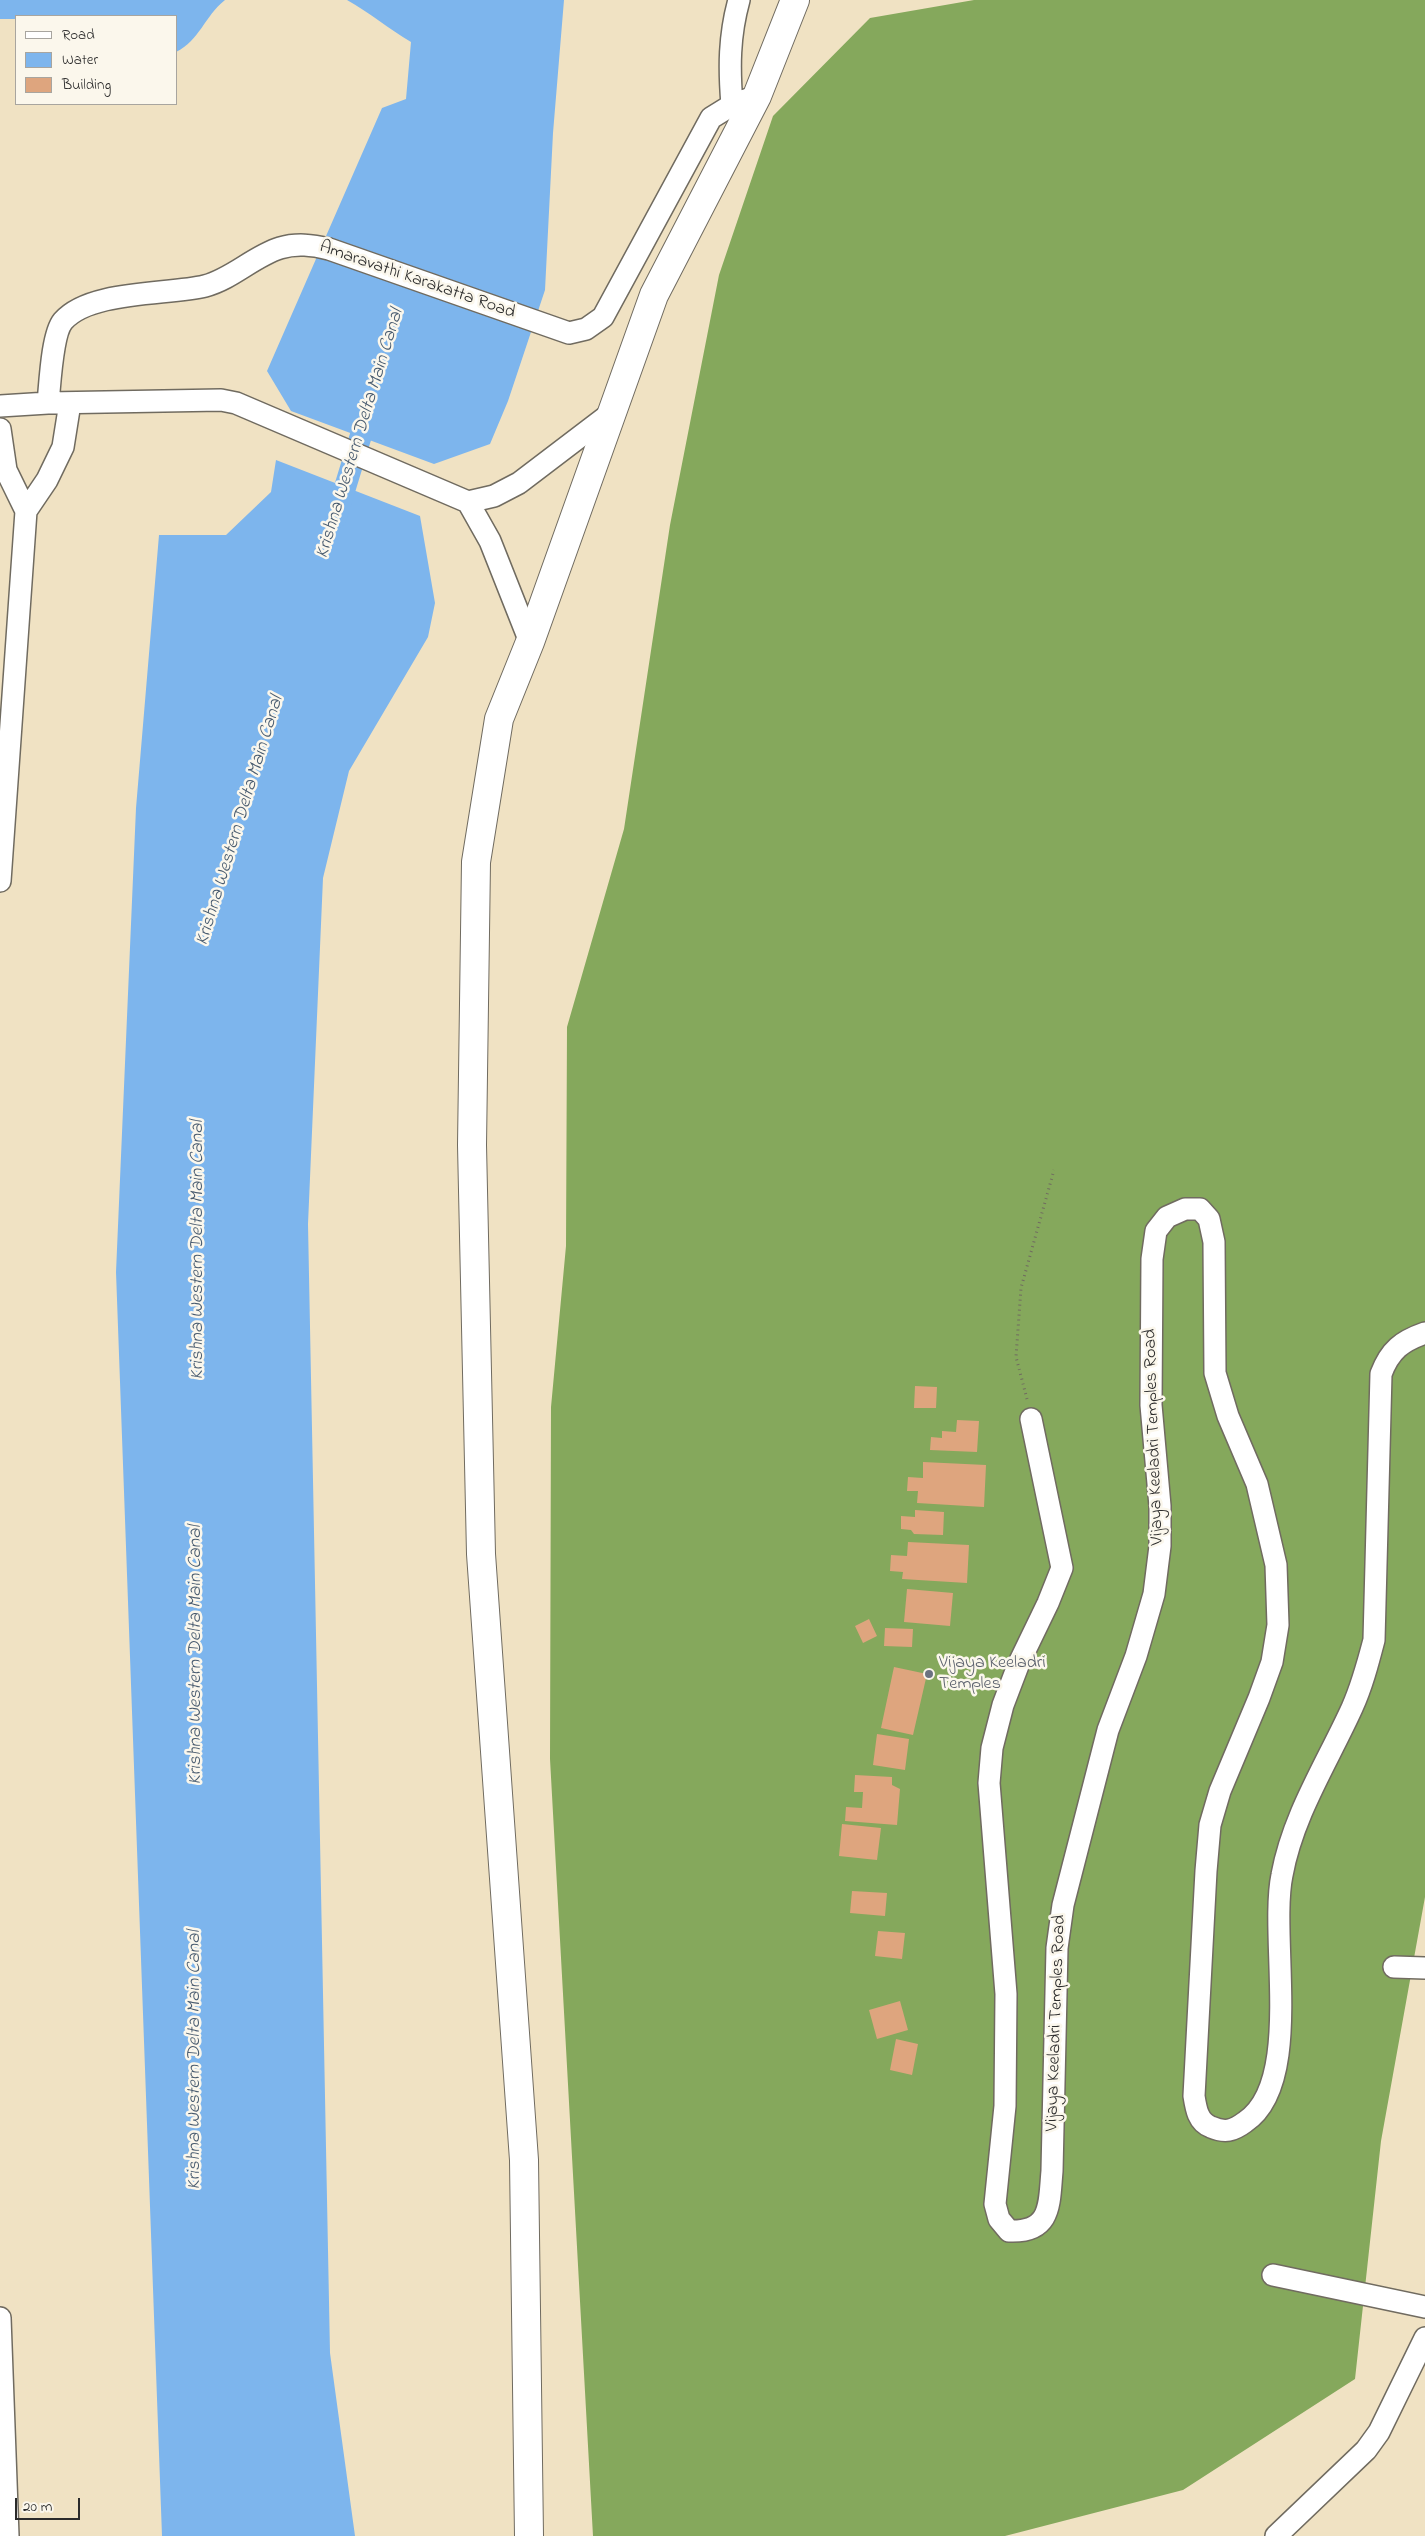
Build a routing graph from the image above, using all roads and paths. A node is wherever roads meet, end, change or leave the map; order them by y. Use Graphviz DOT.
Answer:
graph roads {
  1 [pos="739,0"];
  2 [pos="794,0"];
  3 [pos="745,101"];
  4 [pos="48,403"];
  5 [pos="70,403"];
  6 [pos="0,406"];
  7 [pos="611,414"];
  8 [pos="0,430"];
  9 [pos="460,499"];
  10 [pos="26,511"];
  11 [pos="530,642"];
  12 [pos="0,882"];
  13 [pos="1054,1170"];
  14 [pos="1425,1333"];
  15 [pos="1031,1419"];
  16 [pos="1394,1967"];
  17 [pos="1425,1968"];
  18 [pos="1273,2274"];
  19 [pos="1425,2307"];
  20 [pos="0,2318"];
  21 [pos="1425,2338"];
  22 [pos="8,2536"];
  23 [pos="529,2536"];
  24 [pos="1276,2536"];
  1 -- 3 [label="street"];
  2 -- 3 [label="main road"];
  3 -- 4 [label="street, Amaravathi Karakatta Road"];
  3 -- 7 [label="main road"];
  4 -- 5 [label="street"];
  4 -- 6 [label="street"];
  5 -- 9 [label="street"];
  5 -- 10 [label="street"];
  7 -- 9 [label="street"];
  7 -- 11 [label="main road"];
  8 -- 10 [label="street"];
  9 -- 11 [label="street"];
  10 -- 12 [label="street"];
  11 -- 23 [label="main road"];
  13 -- 15 [label="path"];
  14 -- 15 [label="street, Vijaya Keeladri Temples Road"];
  16 -- 17 [label="street"];
  18 -- 19 [label="street"];
  20 -- 22 [label="street"];
  21 -- 24 [label="street"];
}
